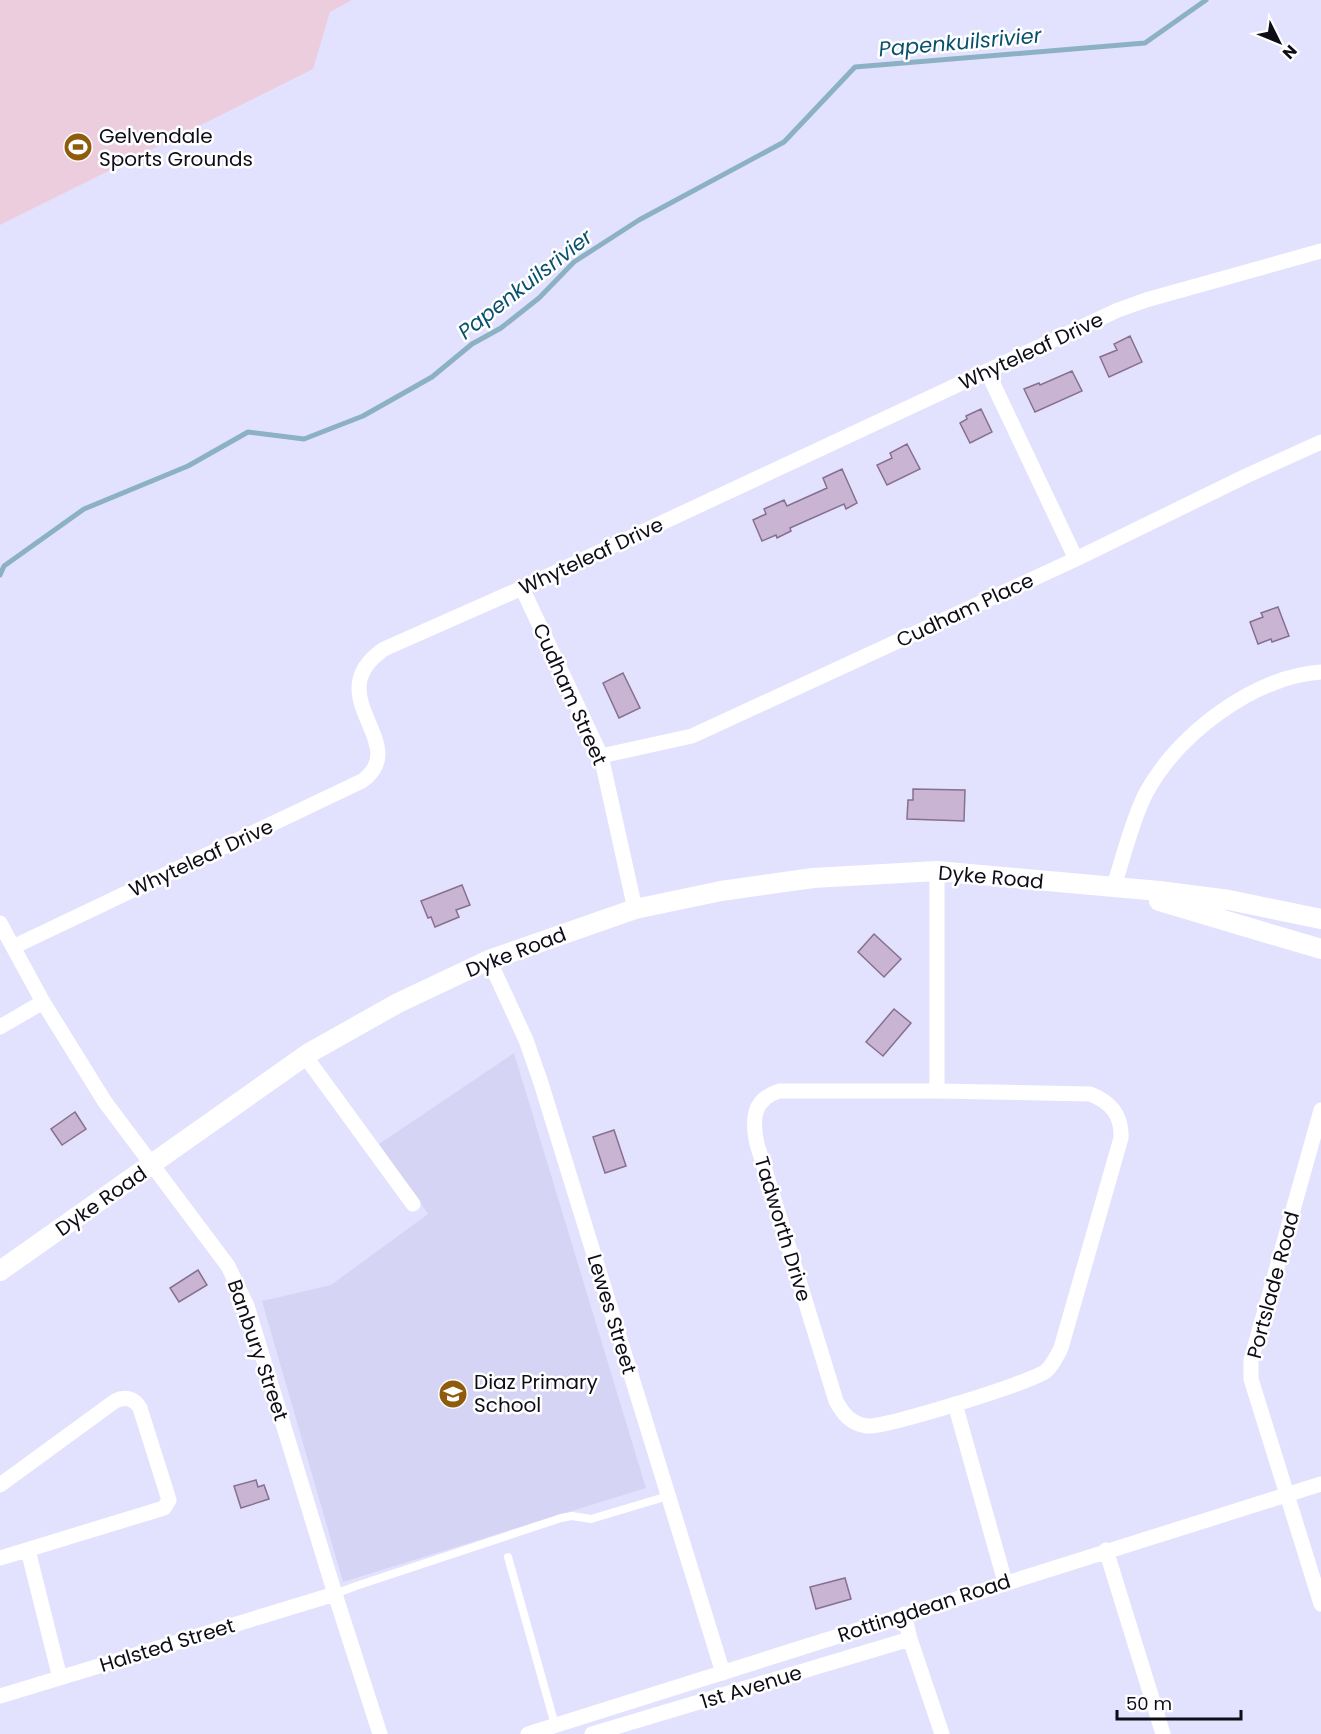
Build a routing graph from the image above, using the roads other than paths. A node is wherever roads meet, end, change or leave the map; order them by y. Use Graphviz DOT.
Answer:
graph roads {
  1 [pos="1321,251"];
  2 [pos="987,371"];
  3 [pos="1321,442"];
  4 [pos="1076,559"];
  5 [pos="522,588"];
  6 [pos="1321,672"];
  7 [pos="601,756"];
  8 [pos="937,871"];
  9 [pos="1113,888"];
  10 [pos="635,909"];
  11 [pos="1321,918"];
  12 [pos="0,923"];
  13 [pos="13,947"];
  14 [pos="1321,949"];
  15 [pos="489,960"];
  16 [pos="43,1002"];
  17 [pos="0,1027"];
  18 [pos="305,1056"];
  19 [pos="937,1091"];
  20 [pos="1321,1110"];
  21 [pos="153,1164"];
  22 [pos="413,1204"];
  23 [pos="0,1271"];
  24 [pos="955,1404"];
  25 [pos="1321,1484"];
  26 [pos="0,1485"];
  27 [pos="1288,1494"];
  28 [pos="669,1496"];
  29 [pos="28,1550"];
  30 [pos="1107,1550"];
  31 [pos="508,1557"];
  32 [pos="0,1558"];
  33 [pos="1005,1582"];
  34 [pos="335,1594"];
  35 [pos="1321,1604"];
  36 [pos="904,1614"];
  37 [pos="910,1639"];
  38 [pos="723,1673"];
  39 [pos="60,1678"];
  40 [pos="0,1696"];
  41 [pos="542,1731"];
  42 [pos="380,1734"];
  43 [pos="592,1734"];
  44 [pos="942,1734"];
  45 [pos="1163,1734"];
  1 -- 2 [label="street, Whyteleaf Drive"];
  2 -- 4 [label="street"];
  2 -- 5 [label="street, Whyteleaf Drive"];
  3 -- 4 [label="street, Cudham Place"];
  4 -- 7 [label="street, Cudham Place"];
  5 -- 7 [label="street, Cudham Street"];
  5 -- 13 [label="street, Whyteleaf Drive"];
  6 -- 9 [label="street"];
  7 -- 10 [label="street, Cudham Street"];
  8 -- 9 [label="street, Dyke Road"];
  8 -- 10 [label="street, Dyke Road"];
  8 -- 19 [label="street"];
  9 -- 11 [label="street, Dyke Road"];
  9 -- 14 [label="street, Dyke Road"];
  10 -- 15 [label="street, Dyke Road"];
  12 -- 13 [label="street"];
  13 -- 16 [label="street, Banbury Street"];
  15 -- 18 [label="street, Dyke Road"];
  15 -- 28 [label="street, Lewes Street"];
  16 -- 17 [label="street"];
  16 -- 21 [label="street, Banbury Street"];
  18 -- 21 [label="street, Dyke Road"];
  18 -- 22 [label="street"];
  19 -- 24 [label="street, Tadworth Drive"];
  19 -- 24 [label="street, Tadworth Drive"];
  20 -- 27 [label="street, Portslade Road"];
  21 -- 23 [label="street, Dyke Road"];
  21 -- 34 [label="street, Banbury Street"];
  24 -- 33 [label="street"];
  25 -- 27 [label="street, Rottingdean Road"];
  26 -- 29 [label="street"];
  27 -- 30 [label="street, Rottingdean Road"];
  27 -- 35 [label="street, Portslade Road"];
  28 -- 34 [label="lane"];
  28 -- 38 [label="street, Lewes Street"];
  29 -- 32 [label="street"];
  29 -- 39 [label="street"];
  30 -- 33 [label="street, Rottingdean Road"];
  30 -- 45 [label="street"];
  31 -- 41 [label="lane"];
  33 -- 36 [label="street, Rottingdean Road"];
  34 -- 39 [label="street, Halsted Street"];
  34 -- 42 [label="street, Banbury Street"];
  36 -- 37 [label="street"];
  36 -- 38 [label="street, Rottingdean Road"];
  37 -- 43 [label="street, 1st Avenue"];
  37 -- 44 [label="street"];
  38 -- 41 [label="street, Rottingdean Road"];
  39 -- 40 [label="street, Halsted Street"];
}
